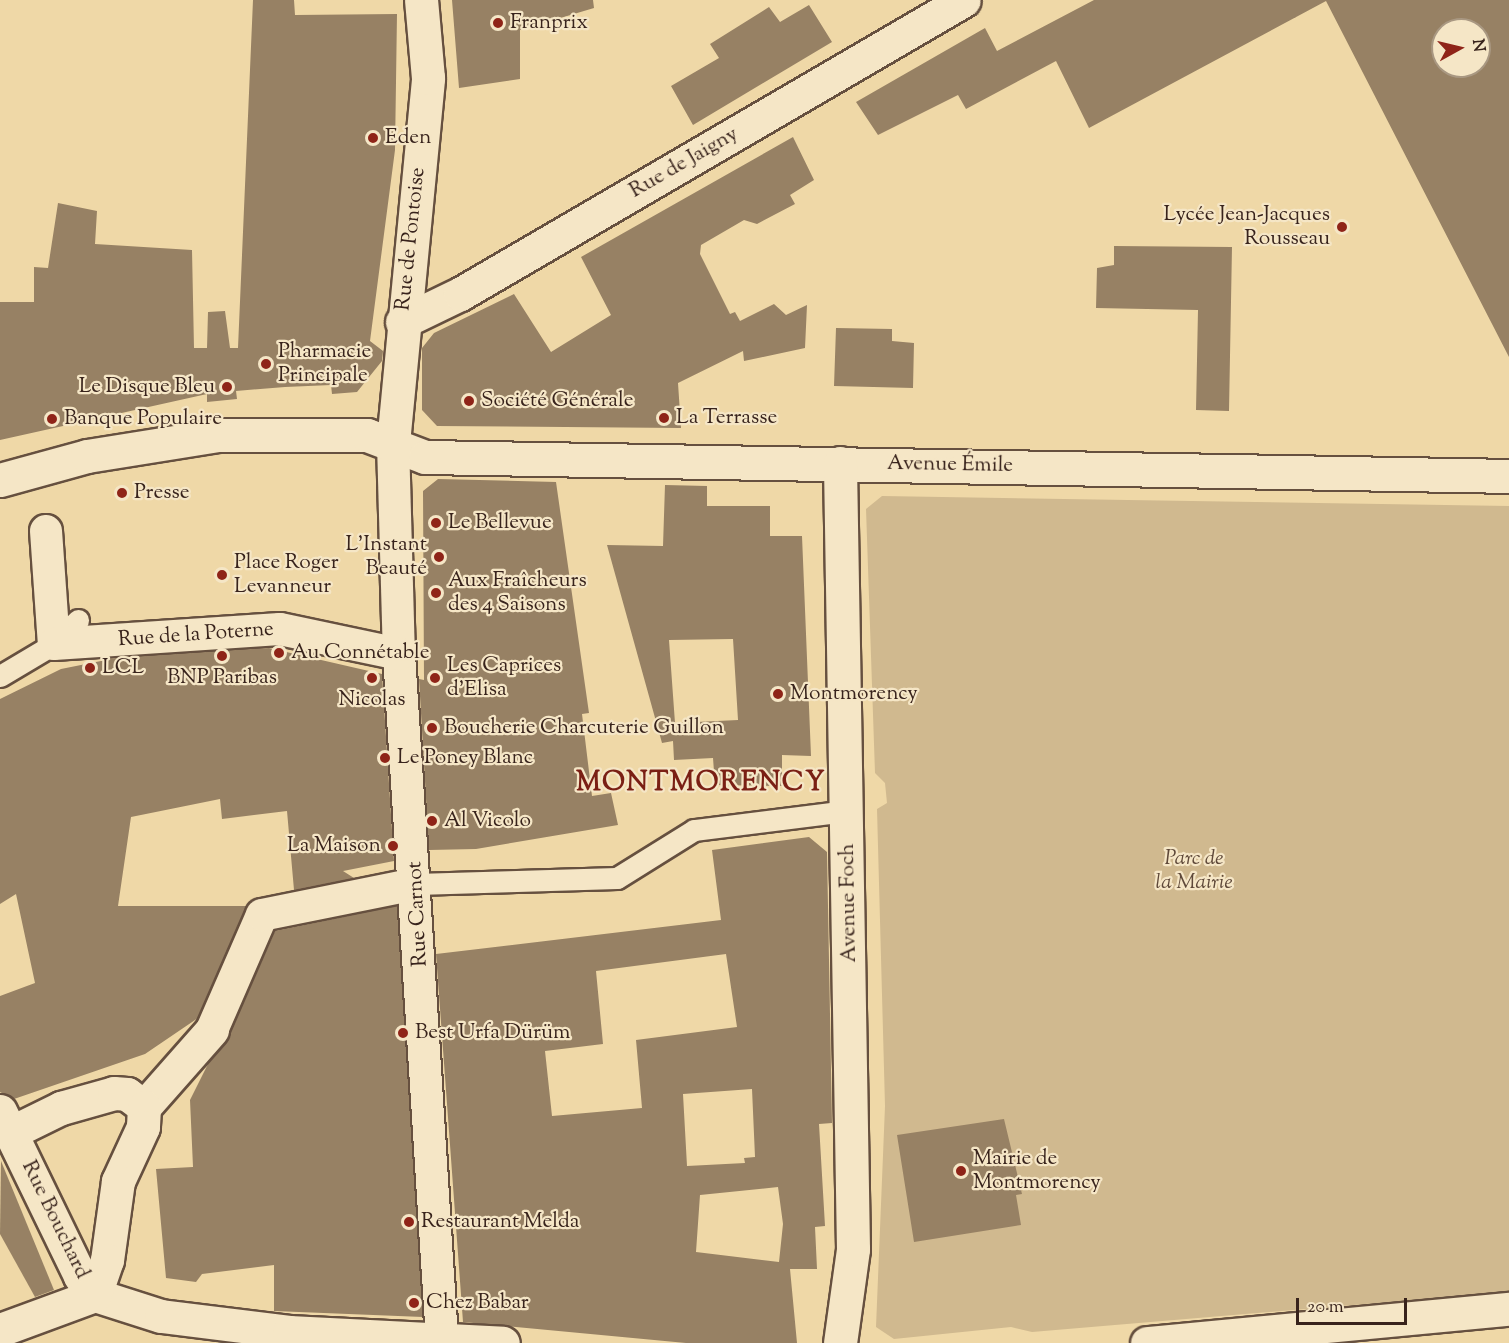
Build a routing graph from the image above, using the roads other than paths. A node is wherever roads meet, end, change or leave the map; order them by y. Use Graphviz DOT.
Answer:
graph roads {
  1 [pos="421,0"];
  2 [pos="964,0"];
  3 [pos="402,322"];
  4 [pos="393,442"];
  5 [pos="840,463"];
  6 [pos="1509,476"];
  7 [pos="21,483"];
  8 [pos="46,531"];
  9 [pos="78,620"];
  10 [pos="54,644"];
  11 [pos="399,654"];
  12 [pos="0,676"];
  13 [pos="848,811"];
  14 [pos="416,884"];
  15 [pos="212,1030"];
  16 [pos="144,1107"];
  17 [pos="6,1122"];
  18 [pos="95,1295"];
  19 [pos="1509,1309"];
  20 [pos="0,1330"];
  21 [pos="442,1341"];
  22 [pos="502,1343"];
  23 [pos="840,1343"];
  24 [pos="1147,1343"];
  1 -- 3 [label="street, Rue de Pontoise"];
  2 -- 3 [label="street, Rue de Jaigny"];
  3 -- 4 [label="street, Rue de Pontoise"];
  4 -- 5 [label="street, Avenue Émile"];
  4 -- 7 [label="street, Avenue Émile"];
  4 -- 11 [label="street, Rue Carnot"];
  5 -- 6 [label="street, Avenue Émile"];
  5 -- 13 [label="street, Avenue Foch"];
  8 -- 10 [label="street"];
  9 -- 10 [label="lane"];
  10 -- 11 [label="street, Rue de la Poterne"];
  10 -- 12 [label="lane, Rue de la Poterne"];
  11 -- 14 [label="street, Rue Carnot"];
  13 -- 14 [label="lane"];
  13 -- 23 [label="street, Avenue Foch"];
  14 -- 15 [label="street"];
  14 -- 21 [label="street, Rue Carnot"];
  15 -- 16 [label="street"];
  16 -- 17 [label="street"];
  16 -- 18 [label="street"];
  17 -- 18 [label="street, Rue Bouchard"];
  18 -- 20 [label="street"];
  18 -- 21 [label="street"];
  19 -- 24 [label="street"];
  21 -- 22 [label="street"];
}
